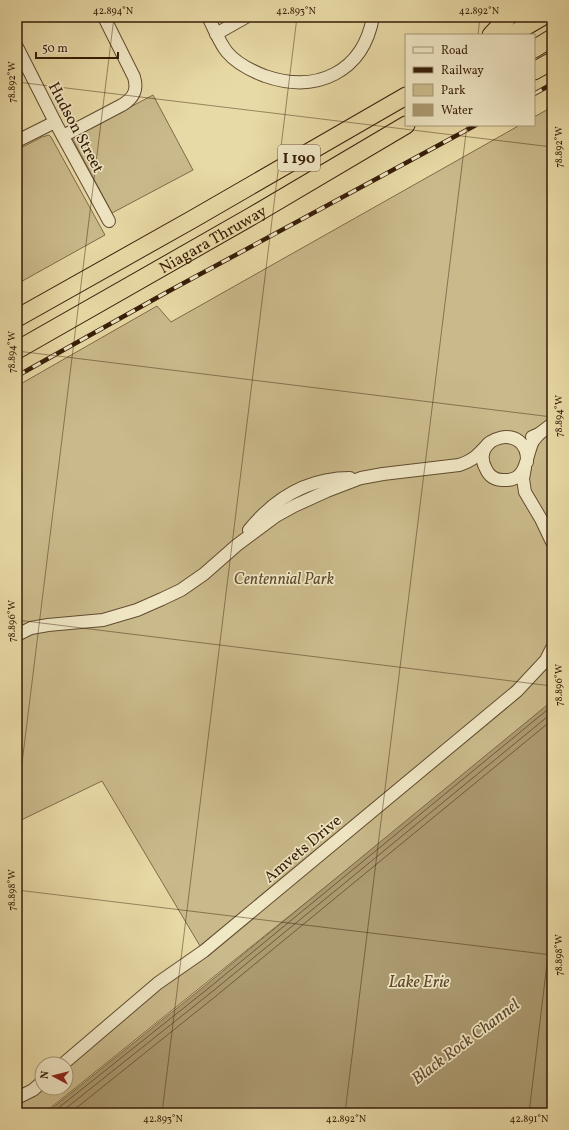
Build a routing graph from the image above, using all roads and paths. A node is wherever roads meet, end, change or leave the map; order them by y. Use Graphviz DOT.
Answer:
graph roads {
  1 [pos="104,17"];
  2 [pos="208,17"];
  3 [pos="246,17"];
  4 [pos="373,17"];
  5 [pos="508,17"];
  6 [pos="542,17"];
  7 [pos="216,34"];
  8 [pos="492,34"];
  9 [pos="512,34"];
  10 [pos="552,38"];
  11 [pos="17,47"];
  12 [pos="535,48"];
  13 [pos="552,61"];
  14 [pos="535,70"];
  15 [pos="405,97"];
  16 [pos="55,122"];
  17 [pos="405,126"];
  18 [pos="63,136"];
  19 [pos="17,141"];
  20 [pos="110,221"];
  21 [pos="17,318"];
  22 [pos="17,350"];
  23 [pos="552,424"];
  24 [pos="539,434"];
  25 [pos="507,437"];
  26 [pos="489,443"];
  27 [pos="526,463"];
  28 [pos="459,465"];
  29 [pos="497,479"];
  30 [pos="525,492"];
  31 [pos="552,542"];
  32 [pos="17,635"];
  33 [pos="552,648"];
  34 [pos="549,658"];
  35 [pos="72,1056"];
  36 [pos="34,1089"];
  37 [pos="17,1098"];
  1 -- 18 [label="street"];
  2 -- 7 [label="street"];
  3 -- 7 [label="street"];
  4 -- 7 [label="street"];
  5 -- 8 [label="highway"];
  6 -- 9 [label="highway"];
  10 -- 12 [label="highway"];
  11 -- 16 [label="street, Hudson Street"];
  13 -- 14 [label="highway"];
  15 -- 21 [label="highway, Niagara Thruway / I 190"];
  16 -- 18 [label="street, Hudson Street"];
  16 -- 19 [label="street"];
  17 -- 22 [label="highway, Niagara Thruway / I 190"];
  18 -- 20 [label="street, Hudson Street"];
  23 -- 24 [label="street"];
  24 -- 25 [label="street"];
  24 -- 27 [label="street"];
  25 -- 26 [label="street"];
  25 -- 27 [label="street"];
  26 -- 28 [label="street"];
  26 -- 29 [label="street"];
  27 -- 29 [label="street"];
  27 -- 30 [label="street"];
  28 -- 29 [label="street"];
  28 -- 32 [label="street"];
  29 -- 30 [label="street"];
  30 -- 31 [label="street"];
  33 -- 34 [label="street, Amvets Drive"];
  34 -- 35 [label="street, Amvets Drive"];
  36 -- 37 [label="street"];
}
